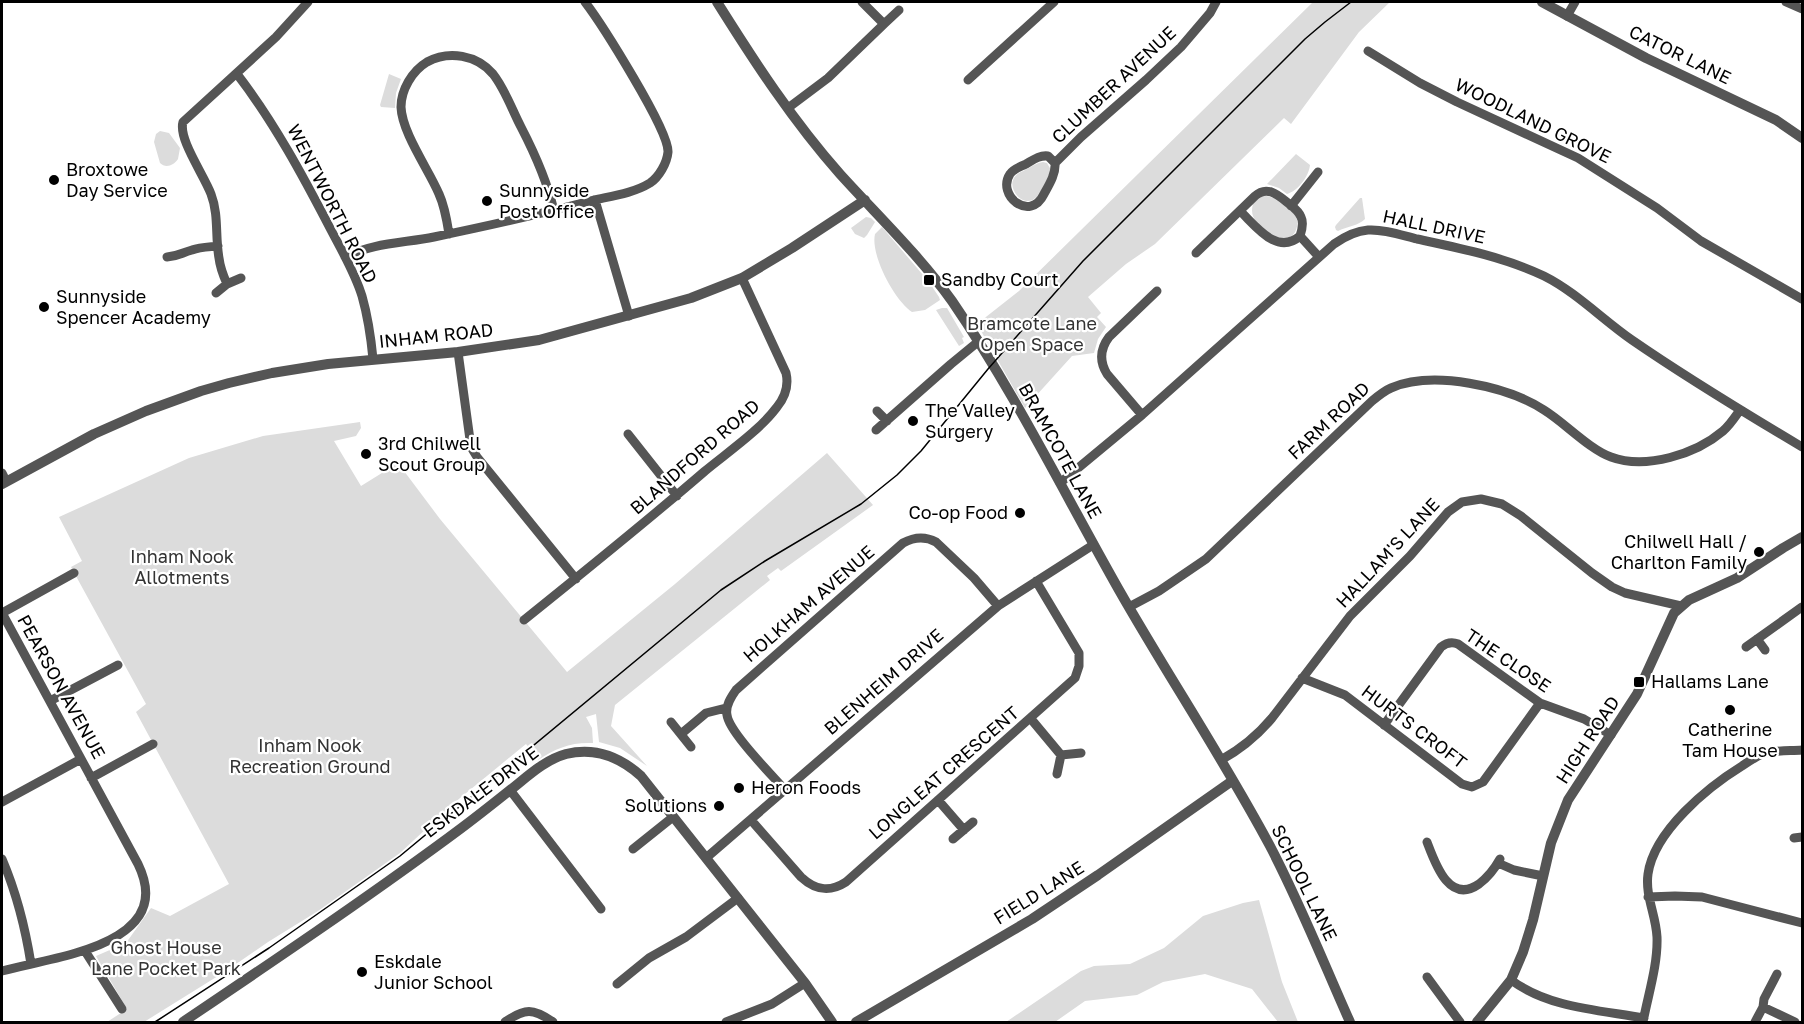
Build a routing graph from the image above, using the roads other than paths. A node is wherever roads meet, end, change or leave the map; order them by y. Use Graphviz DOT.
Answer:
graph roads {
  1 [pos="308,2"];
  2 [pos="585,2"];
  3 [pos="717,2"];
  4 [pos="862,2"];
  5 [pos="1054,2"];
  6 [pos="1216,2"];
  7 [pos="1542,2"];
  8 [pos="1575,2"];
  9 [pos="1790,2"];
  10 [pos="1803,9"];
  11 [pos="899,10"];
  12 [pos="1567,16"];
  13 [pos="884,24"];
  14 [pos="1368,51"];
  15 [pos="237,74"];
  16 [pos="968,80"];
  17 [pos="788,108"];
  18 [pos="1803,138"];
  19 [pos="1055,164"];
  20 [pos="1318,172"];
  21 [pos="595,200"];
  22 [pos="865,200"];
  23 [pos="1292,206"];
  24 [pos="554,211"];
  25 [pos="1240,211"];
  26 [pos="449,234"];
  27 [pos="1300,236"];
  28 [pos="218,246"];
  29 [pos="1196,253"];
  30 [pos="167,257"];
  31 [pos="345,257"];
  32 [pos="1319,257"];
  33 [pos="241,278"];
  34 [pos="742,278"];
  35 [pos="227,284"];
  36 [pos="1157,291"];
  37 [pos="216,293"];
  38 [pos="1803,299"];
  39 [pos="629,316"];
  40 [pos="979,341"];
  41 [pos="458,352"];
  42 [pos="374,359"];
  43 [pos="1740,410"];
  44 [pos="877,411"];
  45 [pos="1142,415"];
  46 [pos="887,421"];
  47 [pos="876,430"];
  48 [pos="628,434"];
  49 [pos="1803,447"];
  50 [pos="3,479"];
  51 [pos="1060,483"];
  52 [pos="677,495"];
  53 [pos="1803,537"];
  54 [pos="1093,545"];
  55 [pos="74,573"];
  56 [pos="576,579"];
  57 [pos="1036,581"];
  58 [pos="998,606"];
  59 [pos="1681,606"];
  60 [pos="1129,607"];
  61 [pos="1803,607"];
  62 [pos="2,613"];
  63 [pos="524,620"];
  64 [pos="1757,639"];
  65 [pos="1746,647"];
  66 [pos="1766,650"];
  67 [pos="118,665"];
  68 [pos="1302,678"];
  69 [pos="50,701"];
  70 [pos="1540,703"];
  71 [pos="726,708"];
  72 [pos="1031,719"];
  73 [pos="671,722"];
  74 [pos="1384,725"];
  75 [pos="681,734"];
  76 [pos="1611,735"];
  77 [pos="153,744"];
  78 [pos="692,747"];
  79 [pos="1803,750"];
  80 [pos="1081,753"];
  81 [pos="1061,755"];
  82 [pos="81,759"];
  83 [pos="1221,760"];
  84 [pos="1057,774"];
  85 [pos="92,778"];
  86 [pos="1232,781"];
  87 [pos="510,790"];
  88 [pos="785,790"];
  89 [pos="938,800"];
  90 [pos="2,802"];
  91 [pos="674,817"];
  92 [pos="751,820"];
  93 [pos="973,822"];
  94 [pos="964,830"];
  95 [pos="953,839"];
  96 [pos="1427,842"];
  97 [pos="633,849"];
  98 [pos="1431,852"];
  99 [pos="1420,857"];
  100 [pos="706,858"];
  101 [pos="2,859"];
  102 [pos="1543,876"];
  103 [pos="1648,897"];
  104 [pos="738,898"];
  105 [pos="601,909"];
  106 [pos="1803,923"];
  107 [pos="85,951"];
  108 [pos="32,963"];
  109 [pos="2,971"];
  110 [pos="1777,974"];
  111 [pos="1427,977"];
  112 [pos="1511,980"];
  113 [pos="805,983"];
  114 [pos="617,984"];
  115 [pos="1763,1007"];
  116 [pos="122,1009"];
  117 [pos="1643,1020"];
  118 [pos="183,1023"];
  119 [pos="505,1023"];
  120 [pos="553,1023"];
  121 [pos="726,1023"];
  122 [pos="832,1023"];
  123 [pos="856,1023"];
  124 [pos="1350,1023"];
  125 [pos="1460,1023"];
  126 [pos="1477,1023"];
  127 [pos="1755,1023"];
  128 [pos="1795,1023"];
  1 -- 15 [label="street"];
  2 -- 21 [label="street"];
  3 -- 17 [label="street, BRAMCOTE LANE"];
  4 -- 13 [label="street"];
  5 -- 16 [label="street"];
  6 -- 19 [label="street, CLUMBER AVENUE"];
  7 -- 12 [label="street, CATOR LANE"];
  8 -- 12 [label="street"];
  9 -- 10 [label="street"];
  11 -- 13 [label="street"];
  12 -- 18 [label="street, CATOR LANE"];
  13 -- 17 [label="street"];
  14 -- 38 [label="street, WOODLAND GROVE"];
  15 -- 28 [label="street"];
  15 -- 31 [label="street, WENTWORTH ROAD"];
  17 -- 22 [label="street, BRAMCOTE LANE"];
  19 -- 19 [label="street, CLUMBER AVENUE"];
  20 -- 23 [label="street"];
  21 -- 24 [label="street"];
  21 -- 39 [label="street"];
  22 -- 34 [label="street, INHAM ROAD"];
  22 -- 40 [label="street, BRAMCOTE LANE"];
  23 -- 25 [label="street"];
  23 -- 27 [label="street"];
  24 -- 26 [label="street"];
  24 -- 26 [label="street"];
  25 -- 27 [label="street"];
  25 -- 29 [label="street"];
  26 -- 31 [label="street"];
  27 -- 32 [label="street"];
  28 -- 30 [label="street"];
  28 -- 35 [label="street"];
  31 -- 42 [label="street, WENTWORTH ROAD"];
  32 -- 43 [label="street, HALL DRIVE"];
  32 -- 45 [label="street, HALL DRIVE"];
  33 -- 35 [label="street"];
  34 -- 39 [label="street, INHAM ROAD"];
  34 -- 52 [label="street, BLANDFORD ROAD"];
  35 -- 37 [label="street"];
  36 -- 45 [label="street"];
  39 -- 41 [label="street, INHAM ROAD"];
  40 -- 46 [label="street"];
  40 -- 51 [label="street, BRAMCOTE LANE"];
  41 -- 42 [label="street, INHAM ROAD"];
  41 -- 56 [label="street"];
  42 -- 50 [label="street, INHAM ROAD"];
  43 -- 49 [label="street, HALL DRIVE"];
  43 -- 60 [label="street, FARM ROAD"];
  44 -- 46 [label="street"];
  45 -- 51 [label="street, HALL DRIVE"];
  46 -- 47 [label="street"];
  48 -- 52 [label="street"];
  51 -- 54 [label="street, BRAMCOTE LANE"];
  52 -- 56 [label="street, BLANDFORD ROAD"];
  53 -- 59 [label="street, HIGH ROAD"];
  54 -- 57 [label="street, BLENHEIM DRIVE"];
  54 -- 60 [label="street, BRAMCOTE LANE"];
  55 -- 62 [label="street"];
  56 -- 63 [label="street, BLANDFORD ROAD"];
  57 -- 58 [label="street, BLENHEIM DRIVE"];
  57 -- 72 [label="street, LONGLEAT CRESCENT"];
  58 -- 71 [label="street, HOLKHAM AVENUE"];
  58 -- 88 [label="street, BLENHEIM DRIVE"];
  59 -- 68 [label="street, HALLAM'S LANE"];
  59 -- 76 [label="street, HIGH ROAD"];
  60 -- 83 [label="street, BRAMCOTE LANE"];
  61 -- 64 [label="street"];
  62 -- 69 [label="street, PEARSON AVENUE"];
  64 -- 65 [label="street"];
  64 -- 66 [label="street"];
  67 -- 69 [label="street"];
  68 -- 74 [label="street, HURTS CROFT"];
  68 -- 83 [label="street, HALLAM'S LANE"];
  69 -- 82 [label="street, PEARSON AVENUE"];
  70 -- 74 [label="street, THE CLOSE"];
  70 -- 74 [label="street, HURTS CROFT"];
  70 -- 76 [label="street, THE CLOSE"];
  71 -- 75 [label="street"];
  71 -- 88 [label="street"];
  72 -- 81 [label="street"];
  72 -- 89 [label="street, LONGLEAT CRESCENT"];
  73 -- 75 [label="street"];
  75 -- 78 [label="street"];
  76 -- 102 [label="street, HIGH ROAD"];
  77 -- 85 [label="street, PEARSON AVENUE"];
  79 -- 103 [label="street"];
  80 -- 81 [label="street"];
  81 -- 84 [label="street"];
  82 -- 85 [label="street, PEARSON AVENUE"];
  82 -- 90 [label="street"];
  83 -- 86 [label="street, SCHOOL LANE"];
  85 -- 107 [label="street, PEARSON AVENUE"];
  86 -- 123 [label="street, FIELD LANE"];
  86 -- 124 [label="street, SCHOOL LANE"];
  87 -- 91 [label="street, ESKDALE DRIVE"];
  87 -- 105 [label="street"];
  87 -- 118 [label="street, ESKDALE DRIVE"];
  88 -- 92 [label="street, BLENHEIM DRIVE"];
  89 -- 92 [label="street, LONGLEAT CRESCENT"];
  89 -- 94 [label="street"];
  91 -- 97 [label="street"];
  91 -- 100 [label="street, ESKDALE DRIVE"];
  92 -- 100 [label="street, BLENHEIM DRIVE"];
  93 -- 94 [label="street"];
  94 -- 95 [label="street"];
  96 -- 98 [label="street"];
  98 -- 99 [label="street"];
  98 -- 102 [label="street"];
  100 -- 104 [label="street, ESKDALE DRIVE"];
  101 -- 108 [label="street"];
  102 -- 112 [label="street, HIGH ROAD"];
  103 -- 106 [label="street"];
  103 -- 117 [label="street"];
  104 -- 113 [label="street, ESKDALE DRIVE"];
  104 -- 114 [label="street"];
  107 -- 108 [label="street"];
  107 -- 116 [label="street"];
  108 -- 109 [label="street"];
  110 -- 115 [label="street"];
  111 -- 125 [label="street"];
  112 -- 117 [label="street"];
  112 -- 126 [label="street, HIGH ROAD"];
  113 -- 121 [label="street"];
  113 -- 122 [label="street, ESKDALE DRIVE"];
  115 -- 127 [label="street"];
  115 -- 128 [label="street"];
  119 -- 120 [label="street"];
}
